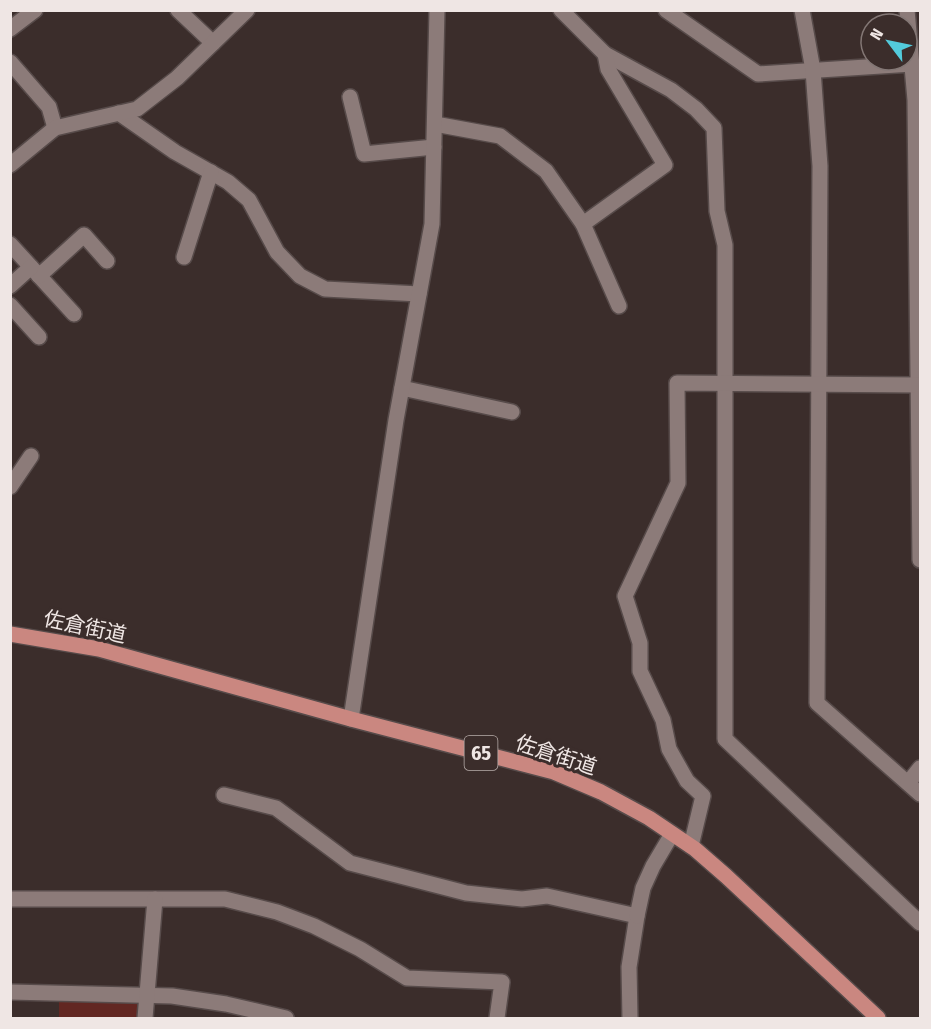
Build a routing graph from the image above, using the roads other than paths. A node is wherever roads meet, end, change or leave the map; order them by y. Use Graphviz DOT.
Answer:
graph roads {
  1 [pos="36,10"];
  2 [pos="178,10"];
  3 [pos="247,10"];
  4 [pos="437,10"];
  5 [pos="561,10"];
  6 [pos="666,10"];
  7 [pos="802,10"];
  8 [pos="10,29"];
  9 [pos="213,43"];
  10 [pos="605,54"];
  11 [pos="10,62"];
  12 [pos="859,67"];
  13 [pos="813,70"];
  14 [pos="913,72"];
  15 [pos="350,97"];
  16 [pos="119,113"];
  17 [pos="435,124"];
  18 [pos="55,128"];
  19 [pos="434,147"];
  20 [pos="10,165"];
  21 [pos="211,172"];
  22 [pos="583,224"];
  23 [pos="10,244"];
  24 [pos="184,257"];
  25 [pos="107,261"];
  26 [pos="35,271"];
  27 [pos="10,286"];
  28 [pos="419,294"];
  29 [pos="10,305"];
  30 [pos="619,306"];
  31 [pos="74,314"];
  32 [pos="39,337"];
  33 [pos="725,383"];
  34 [pos="819,384"];
  35 [pos="920,385"];
  36 [pos="402,388"];
  37 [pos="512,412"];
  38 [pos="31,456"];
  39 [pos="10,487"];
  40 [pos="921,560"];
  41 [pos="10,634"];
  42 [pos="351,719"];
  43 [pos="921,768"];
  44 [pos="908,783"];
  45 [pos="921,794"];
  46 [pos="224,795"];
  47 [pos="672,834"];
  48 [pos="691,846"];
  49 [pos="10,899"];
  50 [pos="155,899"];
  51 [pos="637,916"];
  52 [pos="921,923"];
  53 [pos="10,992"];
  54 [pos="147,995"];
  55 [pos="145,1018"];
  56 [pos="286,1018"];
  57 [pos="496,1018"];
  58 [pos="630,1018"];
  59 [pos="878,1018"];
  1 -- 8 [label="street"];
  2 -- 9 [label="street"];
  3 -- 9 [label="street"];
  4 -- 17 [label="street"];
  5 -- 10 [label="street"];
  6 -- 13 [label="street"];
  7 -- 13 [label="street"];
  9 -- 16 [label="street"];
  10 -- 22 [label="street"];
  10 -- 33 [label="street"];
  11 -- 18 [label="street"];
  12 -- 13 [label="street"];
  13 -- 34 [label="street"];
  14 -- 35 [label="street"];
  15 -- 19 [label="street"];
  16 -- 18 [label="street"];
  16 -- 21 [label="street"];
  17 -- 19 [label="street"];
  17 -- 22 [label="street"];
  18 -- 20 [label="street"];
  19 -- 28 [label="street"];
  21 -- 24 [label="street"];
  21 -- 28 [label="street"];
  22 -- 30 [label="street"];
  23 -- 26 [label="street"];
  25 -- 26 [label="street"];
  26 -- 27 [label="street"];
  26 -- 31 [label="street"];
  28 -- 36 [label="street"];
  29 -- 32 [label="street"];
  33 -- 34 [label="street"];
  33 -- 48 [label="street"];
  33 -- 52 [label="street"];
  34 -- 35 [label="street"];
  34 -- 44 [label="street"];
  35 -- 40 [label="street"];
  36 -- 37 [label="street"];
  36 -- 42 [label="street"];
  38 -- 39 [label="street"];
  41 -- 42 [label="main road, 佐倉街道 / 65"];
  42 -- 47 [label="main road, 佐倉街道 / 65"];
  43 -- 44 [label="street"];
  44 -- 45 [label="street"];
  46 -- 51 [label="street"];
  47 -- 48 [label="main road, 佐倉街道 / 65"];
  47 -- 51 [label="street"];
  48 -- 59 [label="main road, 佐倉街道 / 65"];
  49 -- 50 [label="street"];
  50 -- 54 [label="street"];
  50 -- 57 [label="street"];
  51 -- 58 [label="street"];
  53 -- 54 [label="street"];
  54 -- 55 [label="street"];
  54 -- 56 [label="street"];
}
